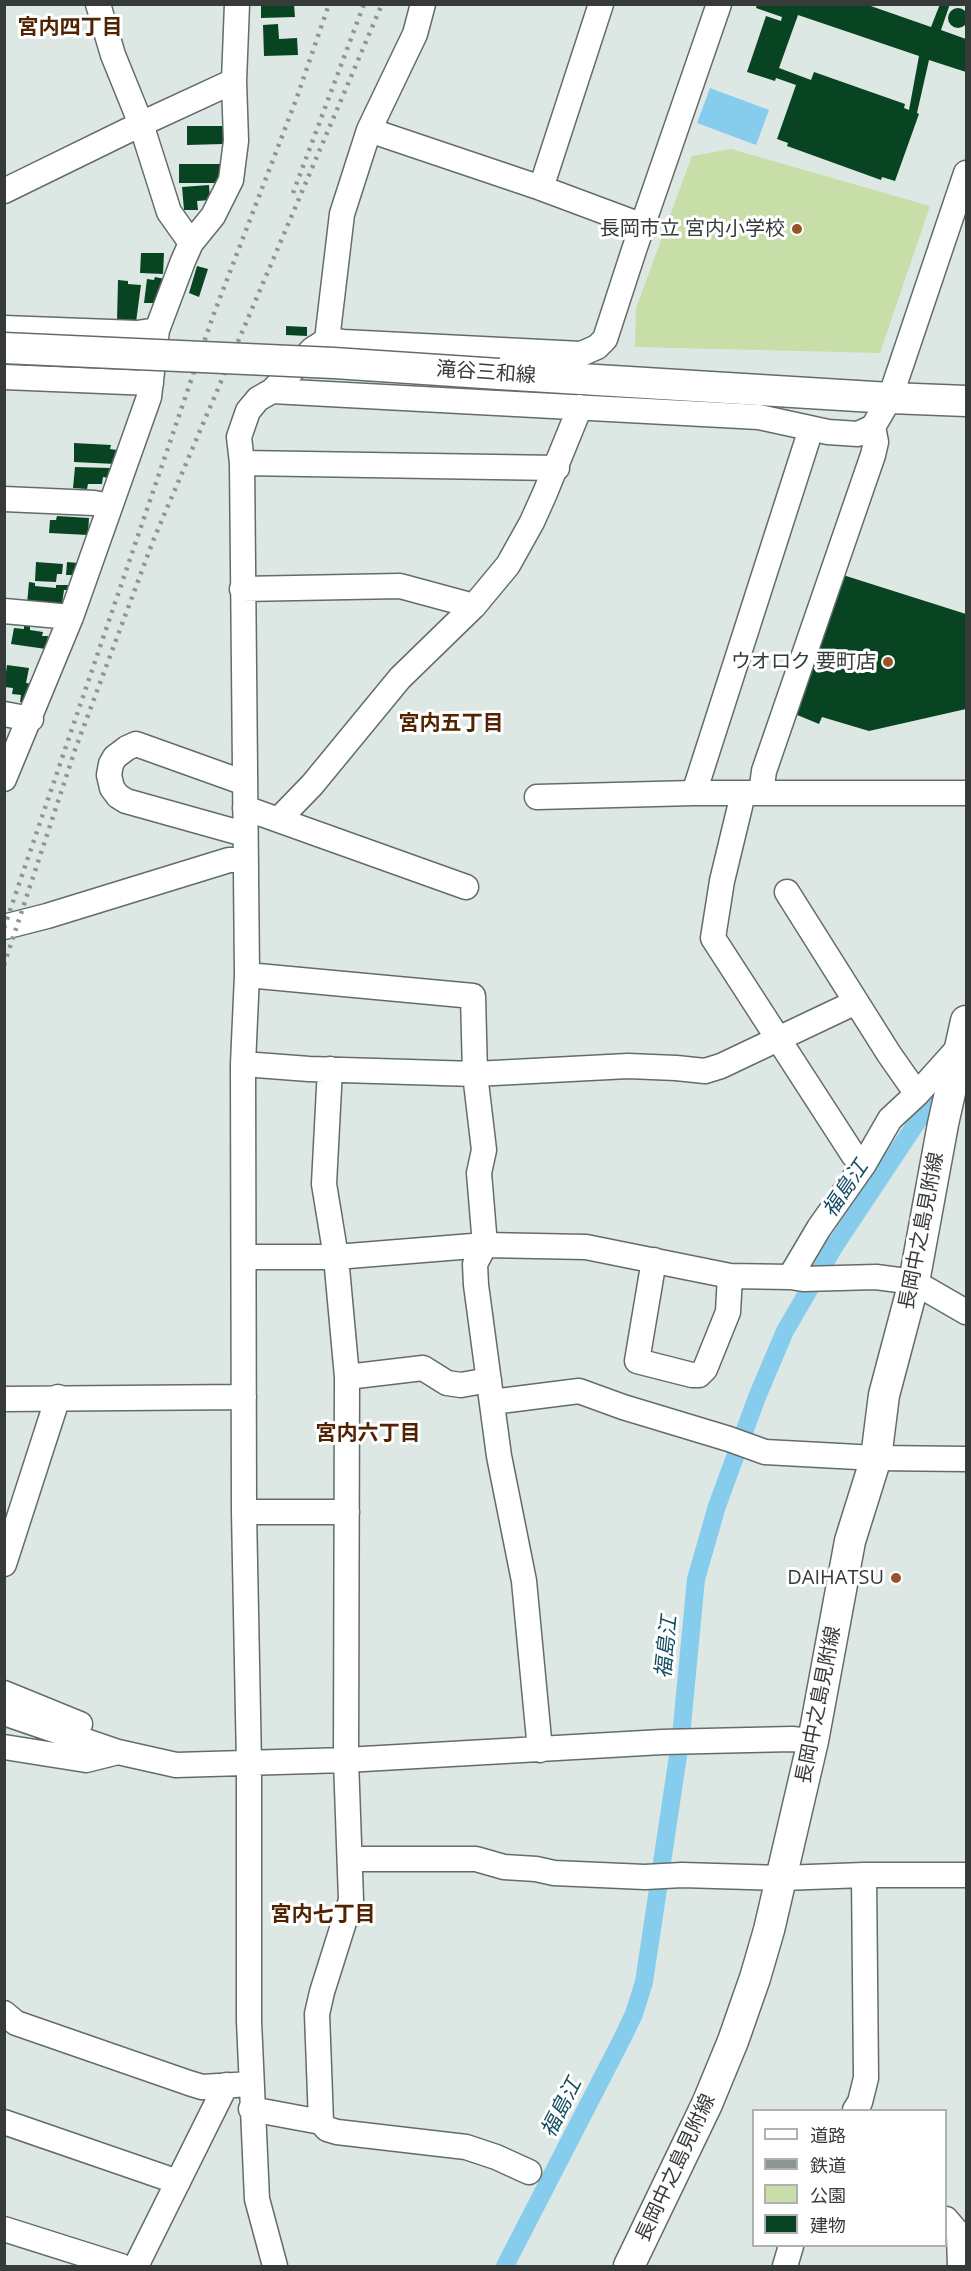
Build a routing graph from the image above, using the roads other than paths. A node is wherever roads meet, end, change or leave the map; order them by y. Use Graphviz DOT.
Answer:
graph roads {
  1 [pos="98,4"];
  2 [pos="237,4"];
  3 [pos="423,4"];
  4 [pos="601,4"];
  5 [pos="719,4"];
  6 [pos="234,81"];
  7 [pos="141,124"];
  8 [pos="369,130"];
  9 [pos="966,173"];
  10 [pos="541,188"];
  11 [pos="4,191"];
  12 [pos="643,226"];
  13 [pos="191,243"];
  14 [pos="4,328"];
  15 [pos="157,330"];
  16 [pos="327,340"];
  17 [pos="4,348"];
  18 [pos="4,377"];
  19 [pos="151,383"];
  20 [pos="272,391"];
  21 [pos="890,398"];
  22 [pos="966,401"];
  23 [pos="580,407"];
  24 [pos="873,427"];
  25 [pos="811,429"];
  26 [pos="242,463"];
  27 [pos="556,468"];
  28 [pos="4,499"];
  29 [pos="110,506"];
  30 [pos="242,589"];
  31 [pos="474,606"];
  32 [pos="4,611"];
  33 [pos="70,617"];
  34 [pos="4,714"];
  35 [pos="31,719"];
  36 [pos="4,779"];
  37 [pos="245,783"];
  38 [pos="694,793"];
  39 [pos="966,793"];
  40 [pos="752,794"];
  41 [pos="537,797"];
  42 [pos="245,808"];
  43 [pos="279,819"];
  44 [pos="244,834"];
  45 [pos="244,860"];
  46 [pos="466,887"];
  47 [pos="788,892"];
  48 [pos="4,927"];
  49 [pos="247,975"];
  50 [pos="856,1002"];
  51 [pos="777,1040"];
  52 [pos="961,1044"];
  53 [pos="243,1064"];
  54 [pos="330,1070"];
  55 [pos="475,1074"];
  56 [pos="917,1094"];
  57 [pos="864,1164"];
  58 [pos="485,1245"];
  59 [pos="244,1257"];
  60 [pos="336,1257"];
  61 [pos="654,1260"];
  62 [pos="730,1276"];
  63 [pos="796,1278"];
  64 [pos="914,1282"];
  65 [pos="966,1312"];
  66 [pos="347,1377"];
  67 [pos="491,1391"];
  68 [pos="58,1397"];
  69 [pos="244,1397"];
  70 [pos="4,1399"];
  71 [pos="876,1458"];
  72 [pos="966,1459"];
  73 [pos="244,1512"];
  74 [pos="347,1512"];
  75 [pos="4,1564"];
  76 [pos="4,1693"];
  77 [pos="4,1713"];
  78 [pos="813,1741"];
  79 [pos="4,1748"];
  80 [pos="540,1750"];
  81 [pos="118,1752"];
  82 [pos="346,1760"];
  83 [pos="249,1764"];
  84 [pos="350,1859"];
  85 [pos="864,1875"];
  86 [pos="966,1875"];
  87 [pos="782,1878"];
  88 [pos="4,2013"];
  89 [pos="251,2084"];
  90 [pos="226,2085"];
  91 [pos="251,2109"];
  92 [pos="856,2109"];
  93 [pos="4,2122"];
  94 [pos="321,2122"];
  95 [pos="529,2172"];
  96 [pos="178,2182"];
  97 [pos="947,2221"];
  98 [pos="4,2229"];
  99 [pos="792,2247"];
  100 [pos="121,2266"];
  101 [pos="136,2266"];
  102 [pos="275,2266"];
  103 [pos="629,2266"];
  104 [pos="785,2266"];
  105 [pos="960,2266"];
  1 -- 7 [label="street"];
  2 -- 6 [label="street"];
  3 -- 8 [label="street"];
  4 -- 10 [label="street"];
  5 -- 12 [label="street"];
  6 -- 7 [label="street"];
  6 -- 13 [label="street"];
  7 -- 11 [label="street"];
  7 -- 13 [label="street"];
  8 -- 10 [label="street"];
  8 -- 16 [label="street"];
  9 -- 21 [label="street"];
  10 -- 12 [label="street"];
  12 -- 16 [label="street"];
  13 -- 15 [label="street"];
  14 -- 15 [label="street"];
  15 -- 19 [label="street"];
  16 -- 20 [label="street"];
  17 -- 21 [label="main road, 滝谷三和線, bridge"];
  18 -- 19 [label="street"];
  19 -- 29 [label="street"];
  20 -- 23 [label="street"];
  20 -- 26 [label="street"];
  21 -- 22 [label="main road, 滝谷三和線"];
  21 -- 24 [label="street"];
  23 -- 25 [label="street"];
  23 -- 27 [label="street"];
  24 -- 25 [label="street"];
  24 -- 40 [label="street"];
  25 -- 38 [label="street"];
  26 -- 27 [label="street"];
  26 -- 30 [label="street"];
  27 -- 31 [label="street"];
  28 -- 29 [label="street"];
  29 -- 33 [label="street"];
  30 -- 31 [label="street"];
  30 -- 37 [label="street"];
  31 -- 43 [label="street"];
  32 -- 33 [label="street"];
  33 -- 35 [label="street"];
  34 -- 35 [label="street"];
  35 -- 36 [label="street"];
  37 -- 42 [label="street"];
  37 -- 44 [label="street"];
  38 -- 40 [label="street"];
  38 -- 41 [label="street"];
  39 -- 40 [label="street"];
  40 -- 51 [label="street"];
  42 -- 43 [label="street"];
  42 -- 44 [label="street"];
  43 -- 46 [label="street"];
  44 -- 45 [label="street"];
  45 -- 48 [label="street"];
  45 -- 49 [label="street"];
  47 -- 50 [label="street"];
  49 -- 53 [label="street"];
  49 -- 55 [label="street"];
  50 -- 51 [label="street"];
  50 -- 56 [label="street"];
  51 -- 55 [label="street"];
  51 -- 57 [label="street"];
  52 -- 56 [label="street"];
  52 -- 64 [label="main road, 長岡中之島見附線"];
  53 -- 54 [label="street"];
  53 -- 59 [label="street"];
  54 -- 55 [label="street"];
  54 -- 60 [label="street"];
  55 -- 58 [label="street"];
  56 -- 57 [label="street"];
  57 -- 63 [label="street"];
  58 -- 60 [label="street"];
  58 -- 61 [label="street"];
  58 -- 67 [label="street"];
  59 -- 60 [label="street"];
  59 -- 69 [label="street"];
  60 -- 66 [label="street"];
  61 -- 62 [label="street"];
  61 -- 62 [label="street"];
  62 -- 63 [label="street"];
  63 -- 64 [label="street"];
  64 -- 65 [label="street"];
  64 -- 71 [label="main road, 長岡中之島見附線"];
  66 -- 67 [label="street"];
  66 -- 74 [label="street"];
  67 -- 71 [label="street"];
  67 -- 80 [label="street"];
  68 -- 69 [label="street"];
  68 -- 70 [label="street"];
  68 -- 75 [label="street"];
  69 -- 73 [label="street"];
  71 -- 72 [label="street"];
  71 -- 78 [label="main road, 長岡中之島見附線"];
  73 -- 74 [label="street"];
  73 -- 83 [label="street"];
  74 -- 82 [label="street"];
  76 -- 81 [label="street"];
  77 -- 81 [label="street"];
  78 -- 80 [label="street"];
  78 -- 87 [label="main road, 長岡中之島見附線"];
  79 -- 81 [label="street"];
  80 -- 82 [label="street"];
  81 -- 83 [label="street"];
  82 -- 83 [label="street"];
  82 -- 84 [label="street"];
  83 -- 89 [label="street"];
  84 -- 87 [label="street"];
  84 -- 94 [label="street"];
  85 -- 86 [label="street"];
  85 -- 87 [label="street"];
  85 -- 92 [label="street"];
  87 -- 103 [label="main road, 長岡中之島見附線"];
  88 -- 90 [label="street"];
  89 -- 90 [label="street"];
  89 -- 91 [label="street"];
  90 -- 96 [label="street"];
  91 -- 94 [label="street"];
  91 -- 102 [label="street"];
  93 -- 96 [label="street"];
  94 -- 95 [label="street"];
  96 -- 101 [label="street"];
  97 -- 105 [label="street"];
  98 -- 100 [label="street"];
  99 -- 104 [label="street"];
}
